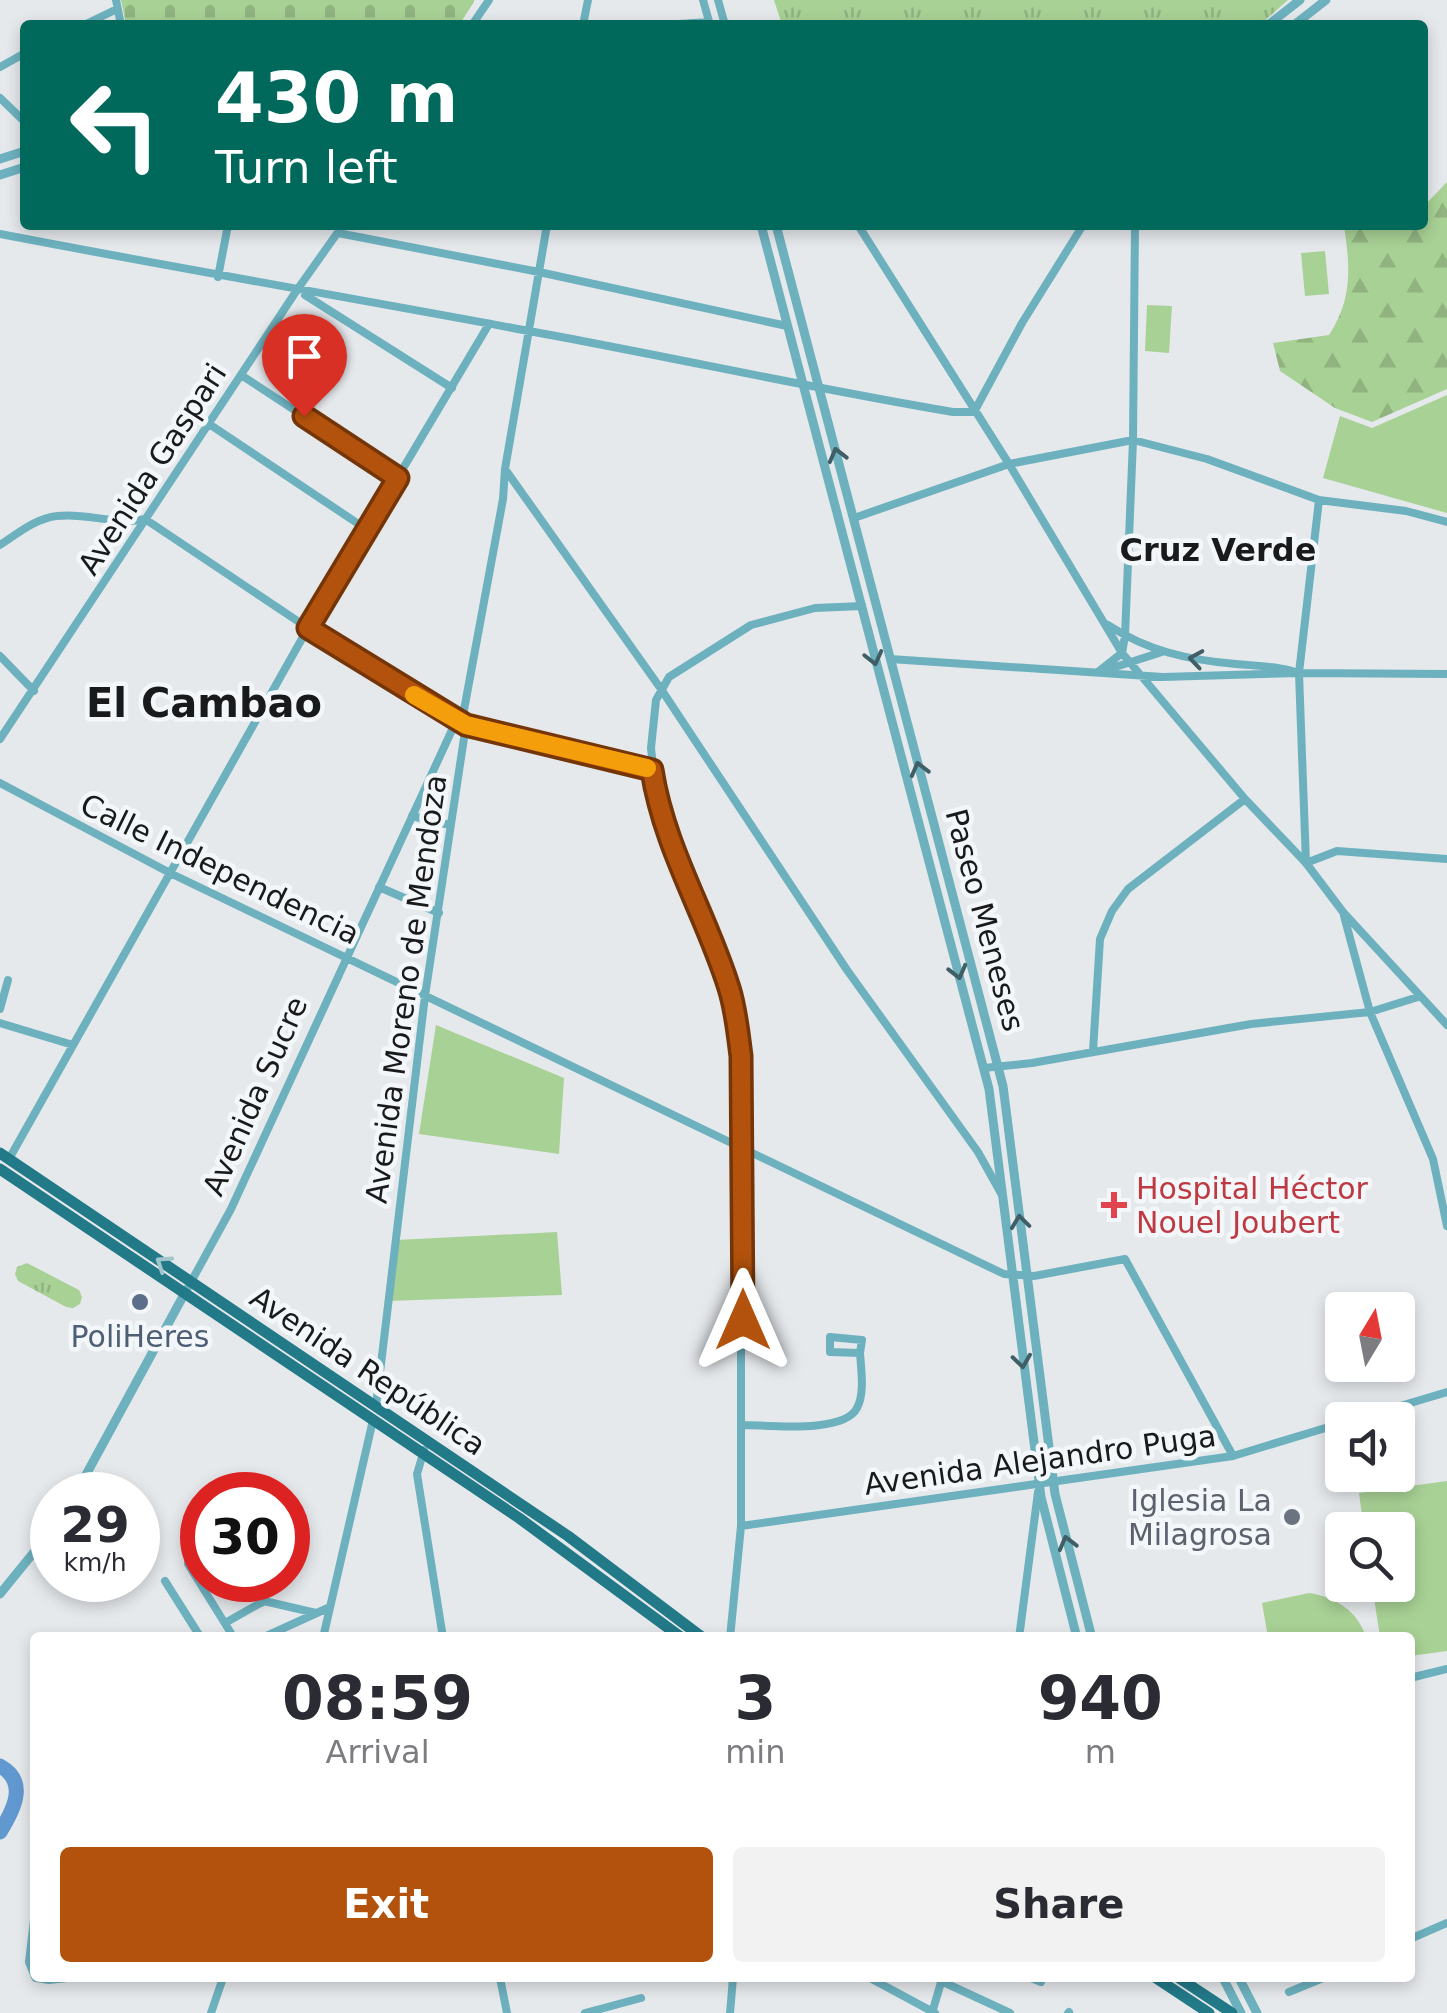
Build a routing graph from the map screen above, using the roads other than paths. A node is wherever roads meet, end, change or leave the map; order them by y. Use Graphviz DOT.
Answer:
graph roads {
  1 [pos="1297,0"];
  2 [pos="1326,0"];
  3 [pos="116,4"];
  4 [pos="92,20"];
  5 [pos="1274,20"];
  6 [pos="1300,20"];
  7 [pos="0,98"];
  8 [pos="20,117"];
  9 [pos="227,230"];
  10 [pos="340,230"];
  11 [pos="346,230"];
  12 [pos="546,230"];
  13 [pos="762,230"];
  14 [pos="777,230"];
  15 [pos="861,230"];
  16 [pos="1080,230"];
  17 [pos="1135,230"];
  18 [pos="0,234"];
  19 [pos="539,272"];
  20 [pos="218,276"];
  21 [pos="297,290"];
  22 [pos="490,324"];
  23 [pos="787,326"];
  24 [pos="528,331"];
  25 [pos="241,375"];
  26 [pos="803,386"];
  27 [pos="452,388"];
  28 [pos="819,389"];
  29 [pos="974,412"];
  30 [pos="208,424"];
  31 [pos="1134,440"];
  32 [pos="1009,464"];
  33 [pos="505,468"];
  34 [pos="398,478"];
  35 [pos="1319,500"];
  36 [pos="854,518"];
  37 [pos="145,519"];
  38 [pos="1447,522"];
  39 [pos="366,529"];
  40 [pos="0,545"];
  41 [pos="862,606"];
  42 [pos="1127,610"];
  43 [pos="1104,622"];
  44 [pos="308,628"];
  45 [pos="1125,636"];
  46 [pos="1162,652"];
  47 [pos="1122,653"];
  48 [pos="0,656"];
  49 [pos="890,659"];
  50 [pos="1132,664"];
  51 [pos="1098,672"];
  52 [pos="1139,673"];
  53 [pos="1299,673"];
  54 [pos="1447,674"];
  55 [pos="1163,677"];
  56 [pos="660,689"];
  57 [pos="34,691"];
  58 [pos="464,710"];
  59 [pos="455,720"];
  60 [pos="466,725"];
  61 [pos="0,739"];
  62 [pos="652,770"];
  63 [pos="0,783"];
  64 [pos="1245,799"];
  65 [pos="412,816"];
  66 [pos="450,825"];
  67 [pos="1447,859"];
  68 [pos="1306,863"];
  69 [pos="172,874"];
  70 [pos="379,887"];
  71 [pos="1343,912"];
  72 [pos="439,913"];
  73 [pos="345,956"];
  74 [pos="8,980"];
  75 [pos="425,996"];
  76 [pos="1418,997"];
  77 [pos="0,1009"];
  78 [pos="1370,1012"];
  79 [pos="0,1023"];
  80 [pos="1447,1025"];
  81 [pos="73,1045"];
  82 [pos="1093,1051"];
  83 [pos="999,1067"];
  84 [pos="984,1068"];
  85 [pos="742,1150"];
  86 [pos="3,1160"];
  87 [pos="1002,1196"];
  88 [pos="1447,1226"];
  89 [pos="1018,1276"];
  90 [pos="188,1288"];
  91 [pos="860,1353"];
  92 [pos="1447,1392"];
  93 [pos="1413,1402"];
  94 [pos="376,1406"];
  95 [pos="373,1420"];
  96 [pos="743,1425"];
  97 [pos="1325,1428"];
  98 [pos="425,1447"];
  99 [pos="1233,1456"];
  100 [pos="88,1472"];
  101 [pos="1053,1481"];
  102 [pos="1039,1483"];
  103 [pos="741,1526"];
  104 [pos="30,1557"];
  105 [pos="166,1581"];
  106 [pos="0,1594"];
  107 [pos="212,1602"];
  108 [pos="260,1603"];
  109 [pos="330,1607"];
  110 [pos="316,1613"];
  111 [pos="225,1623"];
  112 [pos="197,1632"];
  113 [pos="230,1632"];
  114 [pos="275,1632"];
  115 [pos="325,1632"];
  116 [pos="442,1632"];
  117 [pos="674,1632"];
  118 [pos="695,1632"];
  119 [pos="731,1632"];
  120 [pos="1019,1632"];
  121 [pos="1076,1632"];
  122 [pos="1091,1632"];
  123 [pos="1447,1669"];
  124 [pos="1415,1677"];
  125 [pos="1447,1923"];
  126 [pos="1415,1937"];
  127 [pos="222,1982"];
  128 [pos="501,1982"];
  129 [pos="733,1982"];
  130 [pos="877,1982"];
  131 [pos="941,1982"];
  132 [pos="946,1982"];
  133 [pos="1162,1982"];
  134 [pos="1185,1982"];
  135 [pos="1225,1982"];
  136 [pos="1241,1982"];
  137 [pos="1313,1982"];
  138 [pos="1289,1992"];
  139 [pos="641,1998"];
  140 [pos="619,2009"];
  141 [pos="211,2013"];
  142 [pos="506,2013"];
  143 [pos="584,2013"];
  144 [pos="730,2013"];
  145 [pos="933,2013"];
  146 [pos="1010,2013"];
  147 [pos="1208,2013"];
  148 [pos="1232,2013"];
  149 [pos="1240,2013"];
  150 [pos="1256,2013"];
  1 -- 5 [label="street"];
  2 -- 6 [label="street"];
  3 -- 4 [label="street"];
  7 -- 8 [label="street"];
  9 -- 20 [label="street"];
  10 -- 21 [label="street, Avenida Gaspari"];
  11 -- 19 [label="street"];
  12 -- 19 [label="street, Avenida Moreno de Mendoza"];
  13 -- 23 [label="street, Paseo Meneses"];
  14 -- 28 [label="street, Paseo Meneses"];
  15 -- 29 [label="street"];
  16 -- 29 [label="street"];
  17 -- 31 [label="street"];
  18 -- 20 [label="street"];
  19 -- 23 [label="street"];
  19 -- 24 [label="street, Avenida Moreno de Mendoza"];
  20 -- 21 [label="street"];
  21 -- 22 [label="street"];
  21 -- 25 [label="street, Avenida Gaspari"];
  21 -- 27 [label="street"];
  22 -- 24 [label="street"];
  22 -- 27 [label="street"];
  23 -- 26 [label="street, Paseo Meneses"];
  24 -- 26 [label="street"];
  24 -- 33 [label="street, Avenida Moreno de Mendoza"];
  25 -- 30 [label="street, Avenida Gaspari"];
  25 -- 34 [label="street"];
  26 -- 28 [label="street"];
  26 -- 41 [label="street, Paseo Meneses"];
  27 -- 34 [label="street"];
  28 -- 29 [label="street"];
  36 -- 28 [label="street, Paseo Meneses, one-way"];
  29 -- 32 [label="street"];
  30 -- 37 [label="street, Avenida Gaspari"];
  30 -- 39 [label="street"];
  31 -- 32 [label="street"];
  31 -- 35 [label="street"];
  31 -- 42 [label="street"];
  32 -- 36 [label="street"];
  32 -- 43 [label="street"];
  33 -- 56 [label="street"];
  33 -- 58 [label="street, Avenida Moreno de Mendoza"];
  34 -- 39 [label="street"];
  35 -- 38 [label="street"];
  35 -- 53 [label="street"];
  36 -- 49 [label="street, Paseo Meneses"];
  37 -- 40 [label="street"];
  37 -- 44 [label="street"];
  37 -- 57 [label="street, Avenida Gaspari"];
  39 -- 44 [label="street"];
  41 -- 56 [label="street"];
  41 -- 84 [label="street, Paseo Meneses, one-way"];
  42 -- 43 [label="street"];
  42 -- 45 [label="street"];
  43 -- 45 [label="street"];
  43 -- 47 [label="street"];
  44 -- 59 [label="street"];
  44 -- 69 [label="street"];
  45 -- 46 [label="street"];
  45 -- 47 [label="street"];
  46 -- 50 [label="street"];
  53 -- 46 [label="street, one-way"];
  46 -- 55 [label="street"];
  47 -- 50 [label="street"];
  47 -- 51 [label="street"];
  48 -- 57 [label="street"];
  49 -- 51 [label="street"];
  83 -- 49 [label="street, Paseo Meneses, one-way"];
  50 -- 51 [label="street"];
  50 -- 52 [label="street"];
  51 -- 52 [label="street"];
  52 -- 55 [label="street"];
  52 -- 64 [label="street"];
  53 -- 54 [label="street"];
  53 -- 55 [label="street"];
  53 -- 68 [label="street"];
  56 -- 62 [label="street"];
  56 -- 87 [label="street"];
  57 -- 61 [label="street, Avenida Gaspari"];
  58 -- 59 [label="street, Avenida Sucre"];
  58 -- 60 [label="street, Avenida Moreno de Mendoza"];
  59 -- 60 [label="street"];
  59 -- 65 [label="street, Avenida Sucre"];
  60 -- 62 [label="street"];
  60 -- 66 [label="street, Avenida Moreno de Mendoza"];
  62 -- 85 [label="street"];
  63 -- 69 [label="street, Calle Independencia"];
  64 -- 68 [label="street"];
  64 -- 82 [label="street"];
  65 -- 66 [label="street"];
  65 -- 70 [label="street, Avenida Sucre"];
  66 -- 72 [label="street, Avenida Moreno de Mendoza"];
  67 -- 68 [label="street"];
  68 -- 71 [label="street"];
  69 -- 73 [label="street, Calle Independencia"];
  69 -- 81 [label="street"];
  70 -- 72 [label="street"];
  70 -- 73 [label="street, Avenida Sucre"];
  71 -- 76 [label="street"];
  71 -- 78 [label="street"];
  72 -- 75 [label="street, Avenida Moreno de Mendoza"];
  73 -- 75 [label="street, Calle Independencia"];
  73 -- 90 [label="street, Avenida Sucre"];
  74 -- 77 [label="street"];
  75 -- 85 [label="street, Calle Independencia"];
  75 -- 94 [label="street, Avenida Moreno de Mendoza"];
  76 -- 78 [label="street"];
  76 -- 80 [label="street"];
  78 -- 82 [label="street"];
  78 -- 88 [label="street"];
  79 -- 81 [label="street"];
  81 -- 86 [label="street"];
  82 -- 83 [label="street"];
  83 -- 84 [label="street"];
  89 -- 83 [label="street, Paseo Meneses, one-way"];
  84 -- 87 [label="street, Paseo Meneses"];
  85 -- 89 [label="street, Calle Independencia"];
  85 -- 96 [label="street"];
  86 -- 90 [label="main road, Avenida República"];
  87 -- 89 [label="street, Paseo Meneses"];
  89 -- 99 [label="street"];
  89 -- 101 [label="street, Paseo Meneses"];
  89 -- 102 [label="street, Paseo Meneses, one-way"];
  90 -- 94 [label="main road, Avenida República"];
  90 -- 95 [label="main road, Avenida República"];
  90 -- 100 [label="street, Avenida Sucre"];
  91 -- 96 [label="street"];
  92 -- 93 [label="street"];
  94 -- 98 [label="main road, Avenida República"];
  95 -- 98 [label="main road, Avenida República"];
  95 -- 109 [label="street"];
  96 -- 103 [label="street"];
  97 -- 99 [label="street, Avenida Alejandro Puga"];
  98 -- 116 [label="street"];
  98 -- 117 [label="main road, Avenida República"];
  98 -- 118 [label="main road, Avenida República"];
  99 -- 101 [label="street, Avenida Alejandro Puga"];
  101 -- 102 [label="street, Avenida Alejandro Puga"];
  122 -- 101 [label="street, Paseo Meneses, one-way"];
  102 -- 103 [label="street, Avenida Alejandro Puga"];
  102 -- 120 [label="street"];
  102 -- 121 [label="street, Paseo Meneses"];
  103 -- 119 [label="street"];
  104 -- 106 [label="street"];
  105 -- 112 [label="street"];
  107 -- 111 [label="street"];
  108 -- 110 [label="street"];
  108 -- 111 [label="street"];
  109 -- 110 [label="street"];
  109 -- 115 [label="street"];
  110 -- 114 [label="street"];
  111 -- 113 [label="street"];
  123 -- 124 [label="street"];
  125 -- 126 [label="street"];
  127 -- 141 [label="street"];
  128 -- 142 [label="street"];
  129 -- 144 [label="street"];
  130 -- 145 [label="street"];
  131 -- 145 [label="street"];
  132 -- 146 [label="street"];
  133 -- 147 [label="main road"];
  134 -- 148 [label="main road"];
  135 -- 149 [label="street"];
  136 -- 150 [label="street"];
  137 -- 138 [label="street"];
  139 -- 140 [label="street"];
  140 -- 143 [label="street"];
}
